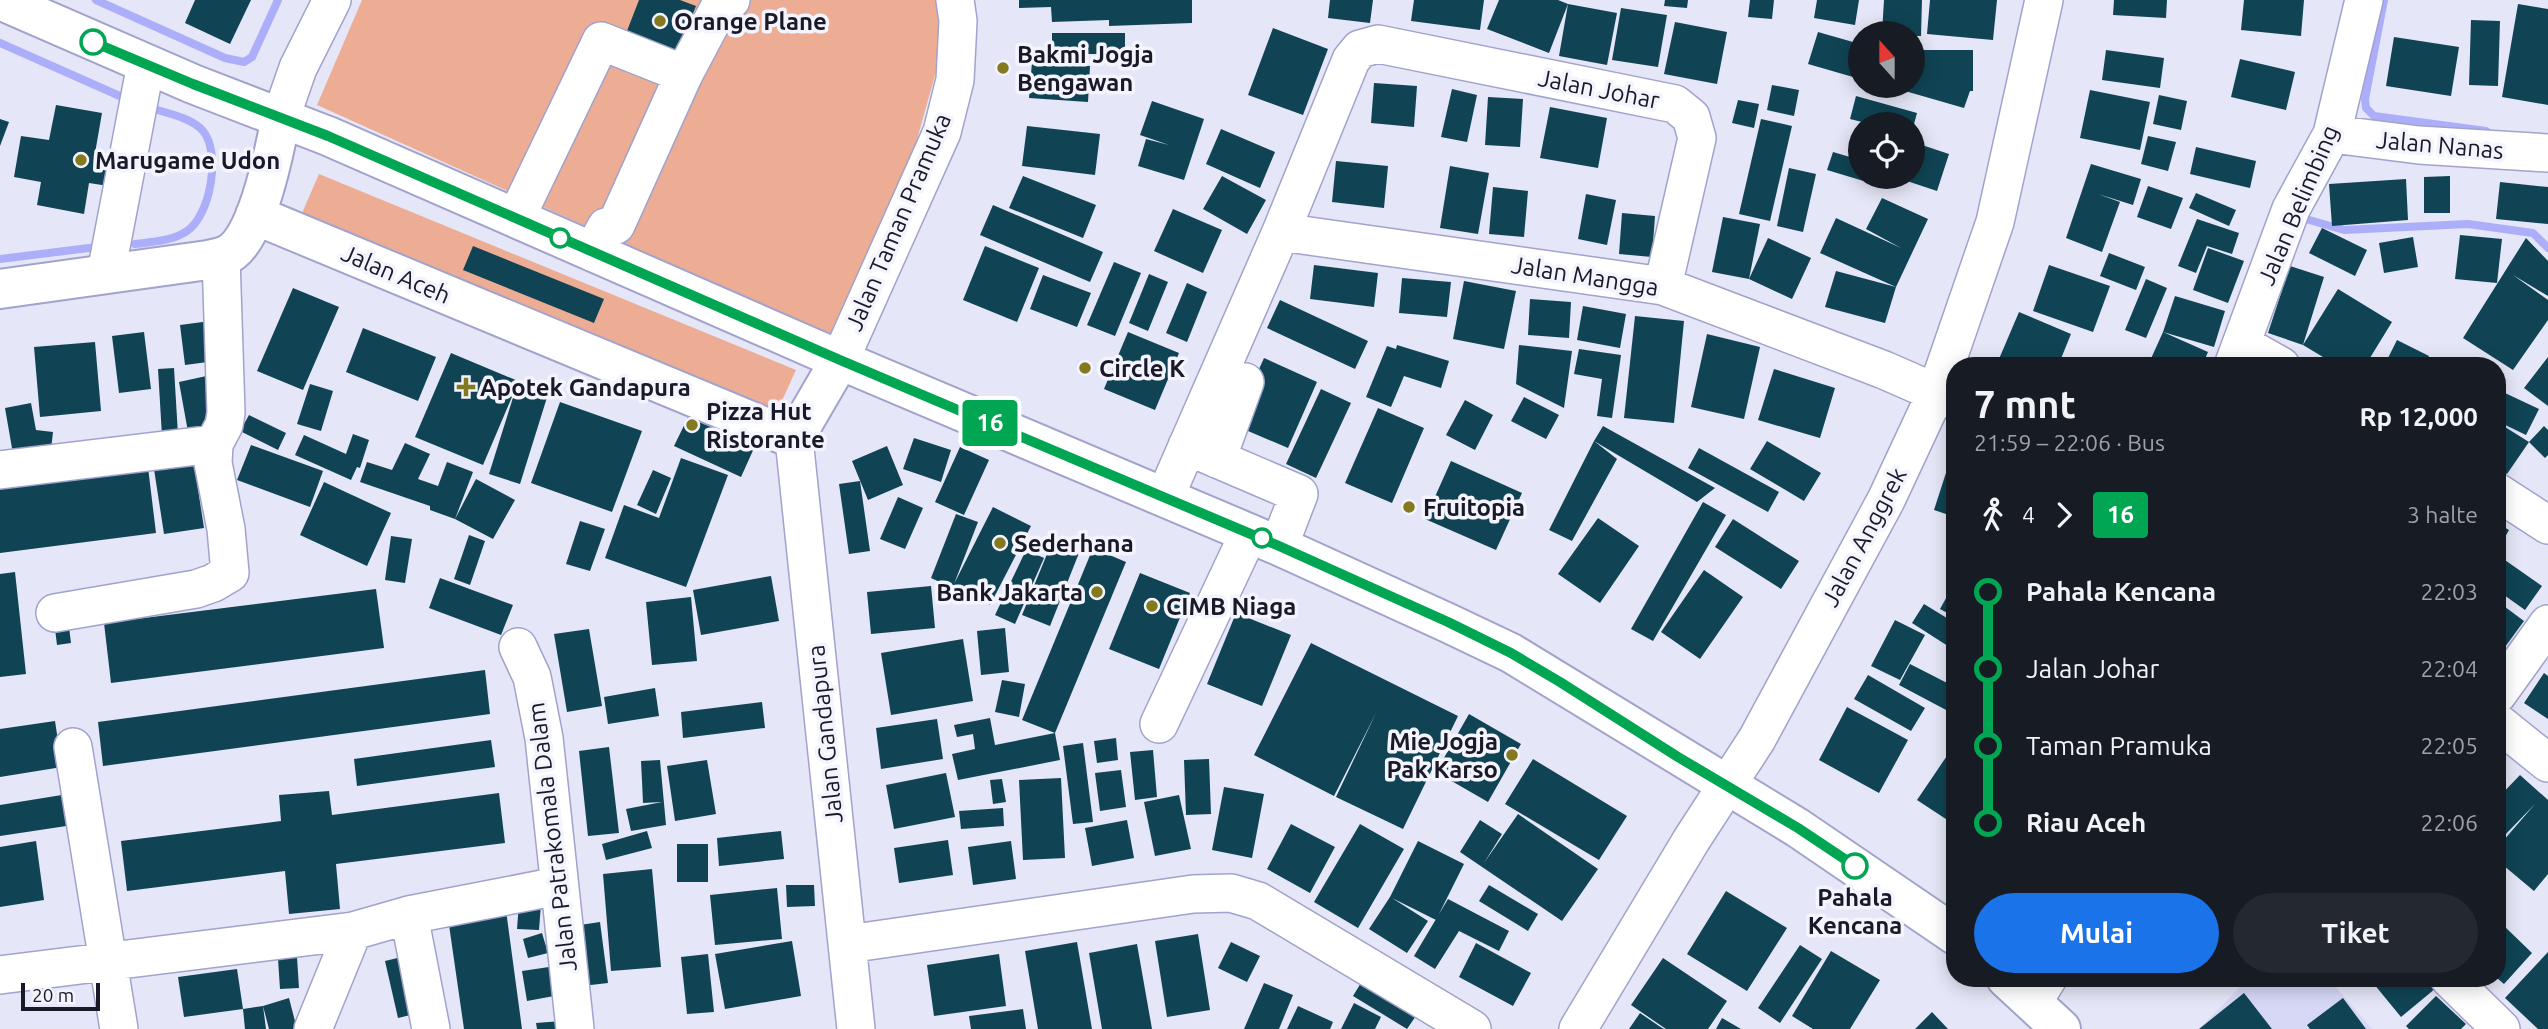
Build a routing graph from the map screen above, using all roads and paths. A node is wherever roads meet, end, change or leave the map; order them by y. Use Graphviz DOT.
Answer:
graph roads {
  1 [pos="332,0"];
  2 [pos="731,0"];
  3 [pos="2044,0"];
  4 [pos="2364,0"];
  5 [pos="0,1"];
  6 [pos="950,2"];
  7 [pos="146,64"];
  8 [pos="684,74"];
  9 [pos="281,117"];
  10 [pos="2332,134"];
  11 [pos="2548,153"];
  12 [pos="255,215"];
  13 [pos="516,218"];
  14 [pos="1281,232"];
  15 [pos="592,252"];
  16 [pos="221,257"];
  17 [pos="106,273"];
  18 [pos="1663,286"];
  19 [pos="0,289"];
  20 [pos="2238,355"];
  21 [pos="1956,357"];
  22 [pos="840,360"];
  23 [pos="1245,382"];
  24 [pos="1945,397"];
  25 [pos="794,439"];
  26 [pos="214,444"];
  27 [pos="1202,452"];
  28 [pos="0,470"];
  29 [pos="1165,497"];
  30 [pos="2506,498"];
  31 [pos="2548,525"];
  32 [pos="1264,539"];
  33 [pos="55,612"];
  34 [pos="2548,624"];
  35 [pos="519,647"];
  36 [pos="2506,682"];
  37 [pos="1159,724"];
  38 [pos="2506,729"];
  39 [pos="73,747"];
  40 [pos="2548,762"];
  41 [pos="1727,786"];
  42 [pos="558,886"];
  43 [pos="409,915"];
  44 [pos="1946,929"];
  45 [pos="353,931"];
  46 [pos="848,944"];
  47 [pos="107,961"];
  48 [pos="0,975"];
  49 [pos="2030,987"];
  50 [pos="2458,987"];
  51 [pos="119,1029"];
  52 [pos="313,1029"];
  53 [pos="431,1029"];
  54 [pos="575,1029"];
  55 [pos="856,1029"];
  56 [pos="1472,1029"];
  57 [pos="1578,1029"];
  58 [pos="2061,1029"];
  59 [pos="2501,1029"];
  1 -- 9 [label="street"];
  2 -- 8 [label="street"];
  3 -- 21 [label="street, Jalan Anggrek"];
  4 -- 10 [label="street, Jalan Belimbing"];
  5 -- 7 [label="main road"];
  6 -- 22 [label="street, Jalan Taman Pramuka"];
  7 -- 9 [label="main road"];
  7 -- 17 [label="street"];
  8 -- 13 [label="street"];
  8 -- 15 [label="street"];
  9 -- 12 [label="main road"];
  9 -- 13 [label="main road"];
  10 -- 11 [label="street, Jalan Nanas"];
  10 -- 20 [label="street, Jalan Belimbing"];
  12 -- 16 [label="main road"];
  12 -- 25 [label="main road, Jalan Aceh"];
  13 -- 15 [label="main road"];
  14 -- 18 [label="street, Jalan Mangga"];
  14 -- 18 [label="street, Jalan Johar"];
  14 -- 27 [label="street, Jalan Johar"];
  15 -- 22 [label="main road"];
  16 -- 17 [label="main road"];
  16 -- 26 [label="street"];
  17 -- 19 [label="main road"];
  18 -- 24 [label="street, Jalan Mangga"];
  22 -- 25 [label="main road"];
  22 -- 29 [label="main road"];
  23 -- 27 [label="street"];
  24 -- 41 [label="street, Jalan Anggrek"];
  25 -- 46 [label="street, Jalan Gandapura"];
  26 -- 28 [label="street"];
  26 -- 33 [label="street"];
  27 -- 29 [label="street, Jalan Johar"];
  27 -- 32 [label="street"];
  29 -- 32 [label="main road"];
  30 -- 31 [label="street"];
  32 -- 37 [label="street"];
  32 -- 41 [label="main road"];
  34 -- 36 [label="street"];
  35 -- 42 [label="street, Jalan Patrakomala Dalam"];
  38 -- 40 [label="street"];
  39 -- 47 [label="street"];
  41 -- 44 [label="main road"];
  41 -- 57 [label="street, Jalan Anggrek"];
  42 -- 43 [label="street"];
  42 -- 54 [label="street, Jalan Patrakomala Dalam"];
  43 -- 45 [label="street"];
  43 -- 53 [label="street"];
  45 -- 47 [label="street"];
  45 -- 52 [label="street"];
  46 -- 55 [label="street, Jalan Gandapura"];
  46 -- 56 [label="street"];
  47 -- 48 [label="street"];
  47 -- 51 [label="street"];
  49 -- 58 [label="main road"];
  50 -- 59 [label="street"];
}
